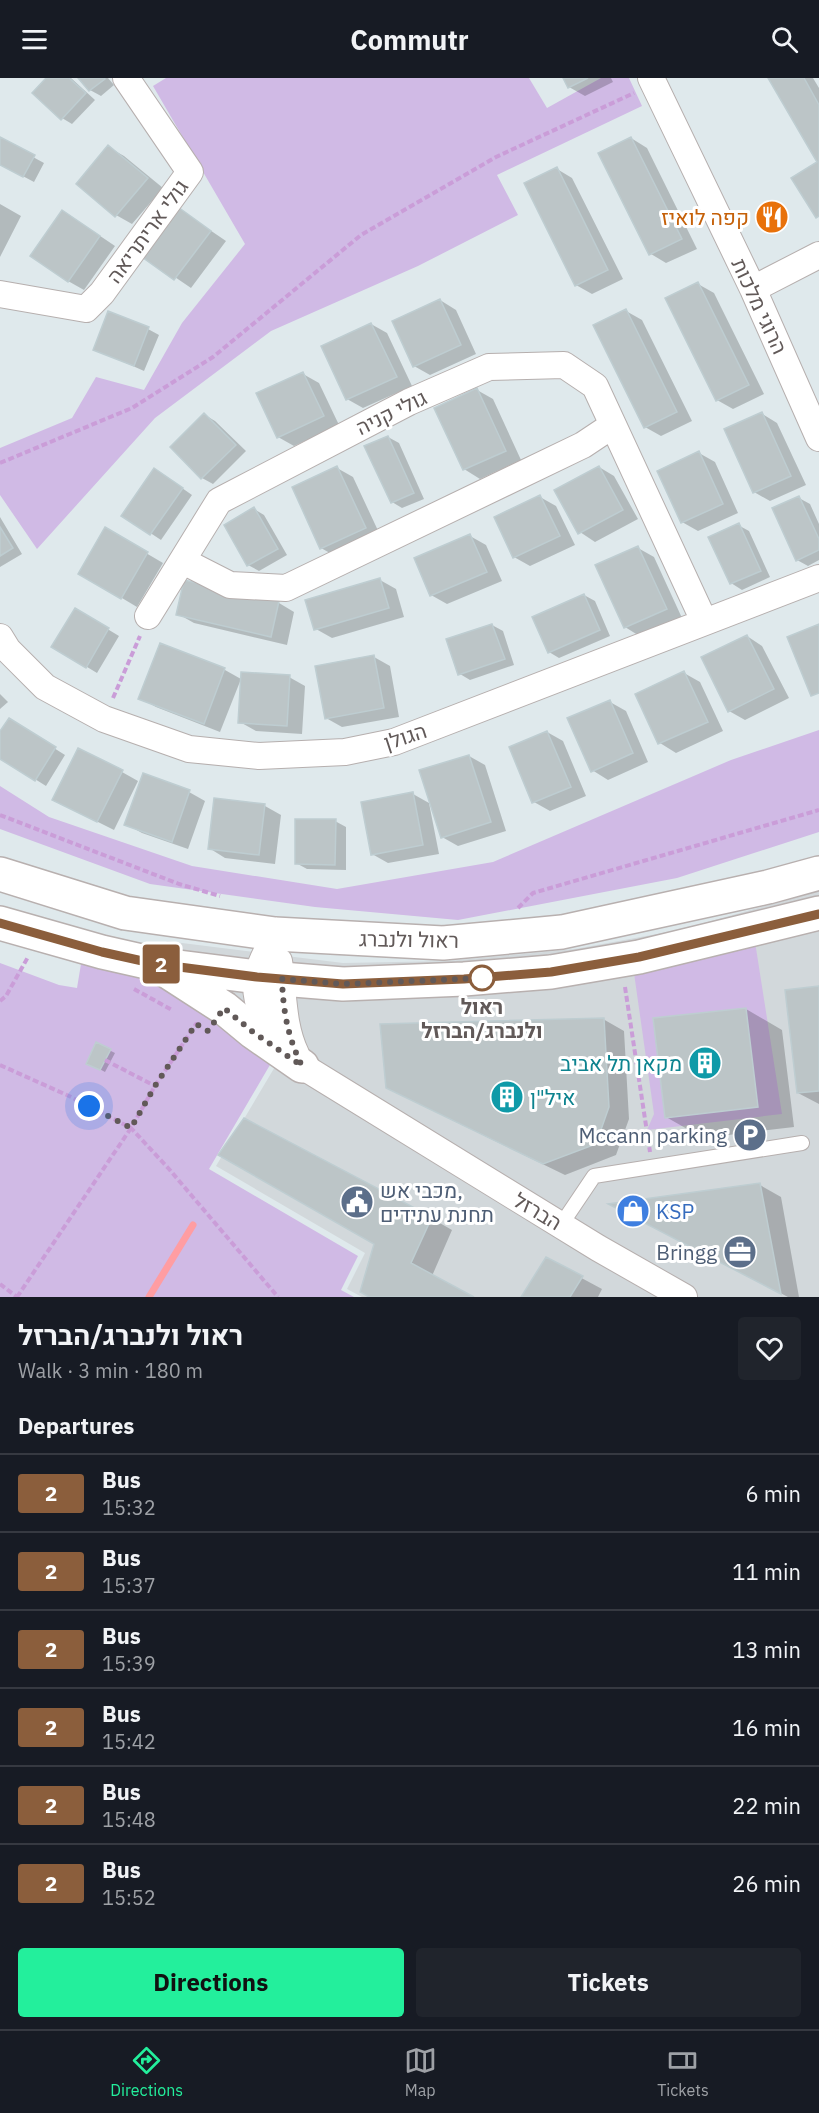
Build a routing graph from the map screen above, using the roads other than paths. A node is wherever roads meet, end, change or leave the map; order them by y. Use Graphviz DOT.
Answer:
graph roads {
  1 [pos="126,78"];
  2 [pos="653,81"];
  3 [pos="819,255"];
  4 [pos="753,289"];
  5 [pos="0,294"];
  6 [pos="613,425"];
  7 [pos="819,438"];
  8 [pos="183,561"];
  9 [pos="819,578"];
  10 [pos="148,616"];
  11 [pos="704,621"];
  12 [pos="0,637"];
  13 [pos="819,873"];
  14 [pos="0,874"];
  15 [pos="819,914"];
  16 [pos="0,923"];
  17 [pos="275,934"];
  18 [pos="156,964"];
  19 [pos="270,978"];
  20 [pos="302,1066"];
  21 [pos="802,1143"];
  22 [pos="561,1225"];
  23 [pos="684,1297"];
  1 -- 5 [label="street, גולי אריתריאה"];
  2 -- 4 [label="street, הרוגי מלכות"];
  3 -- 4 [label="street"];
  4 -- 7 [label="street, הרוגי מלכות"];
  6 -- 8 [label="street"];
  6 -- 8 [label="street, גולי קניה"];
  6 -- 11 [label="street, גולי קניה"];
  8 -- 10 [label="street, גולי קניה"];
  9 -- 11 [label="street, הגולן"];
  11 -- 12 [label="street, הגולן"];
  13 -- 17 [label="street, ראול ולנברג"];
  14 -- 17 [label="street, ראול ולנברג"];
  15 -- 19 [label="street, ראול ולנברג"];
  16 -- 18 [label="street, ראול ולנברג"];
  17 -- 19 [label="street"];
  18 -- 19 [label="street, ראול ולנברג"];
  18 -- 20 [label="street"];
  19 -- 20 [label="street"];
  20 -- 22 [label="street, הברזל"];
  21 -- 22 [label="lane"];
  22 -- 23 [label="street, הברזל"];
}
